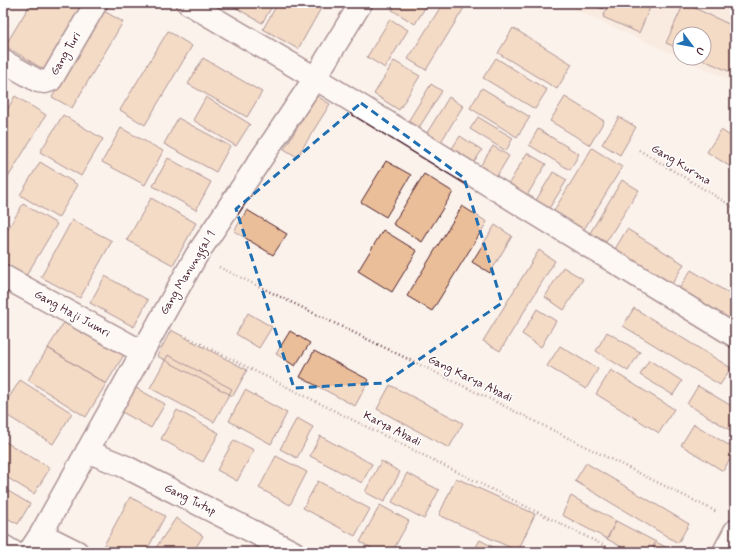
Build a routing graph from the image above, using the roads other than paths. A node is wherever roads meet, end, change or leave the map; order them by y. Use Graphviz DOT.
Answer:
graph roads {
  1 [pos="96,3"];
  2 [pos="188,3"];
  3 [pos="361,3"];
  4 [pos="3,61"];
  5 [pos="315,78"];
  6 [pos="3,276"];
  7 [pos="735,336"];
  8 [pos="142,352"];
  9 [pos="87,452"];
  10 [pos="41,534"];
  11 [pos="3,546"];
  12 [pos="13,552"];
  13 [pos="29,552"];
  14 [pos="77,552"];
  15 [pos="292,552"];
  1 -- 4 [label="street, Gang Turi"];
  2 -- 5 [label="street"];
  3 -- 5 [label="street, Gang Manunggal 1"];
  5 -- 7 [label="street"];
  5 -- 8 [label="street, Gang Manunggal 1"];
  6 -- 8 [label="street, Gang Haji Jumri"];
  8 -- 9 [label="street, Gang Manunggal 1"];
  9 -- 10 [label="street, Gang Manunggal 1"];
  9 -- 15 [label="street, Gang Tutup"];
  10 -- 13 [label="street, Gang Manunggal 1"];
  10 -- 14 [label="street"];
  11 -- 12 [label="street"];
}
